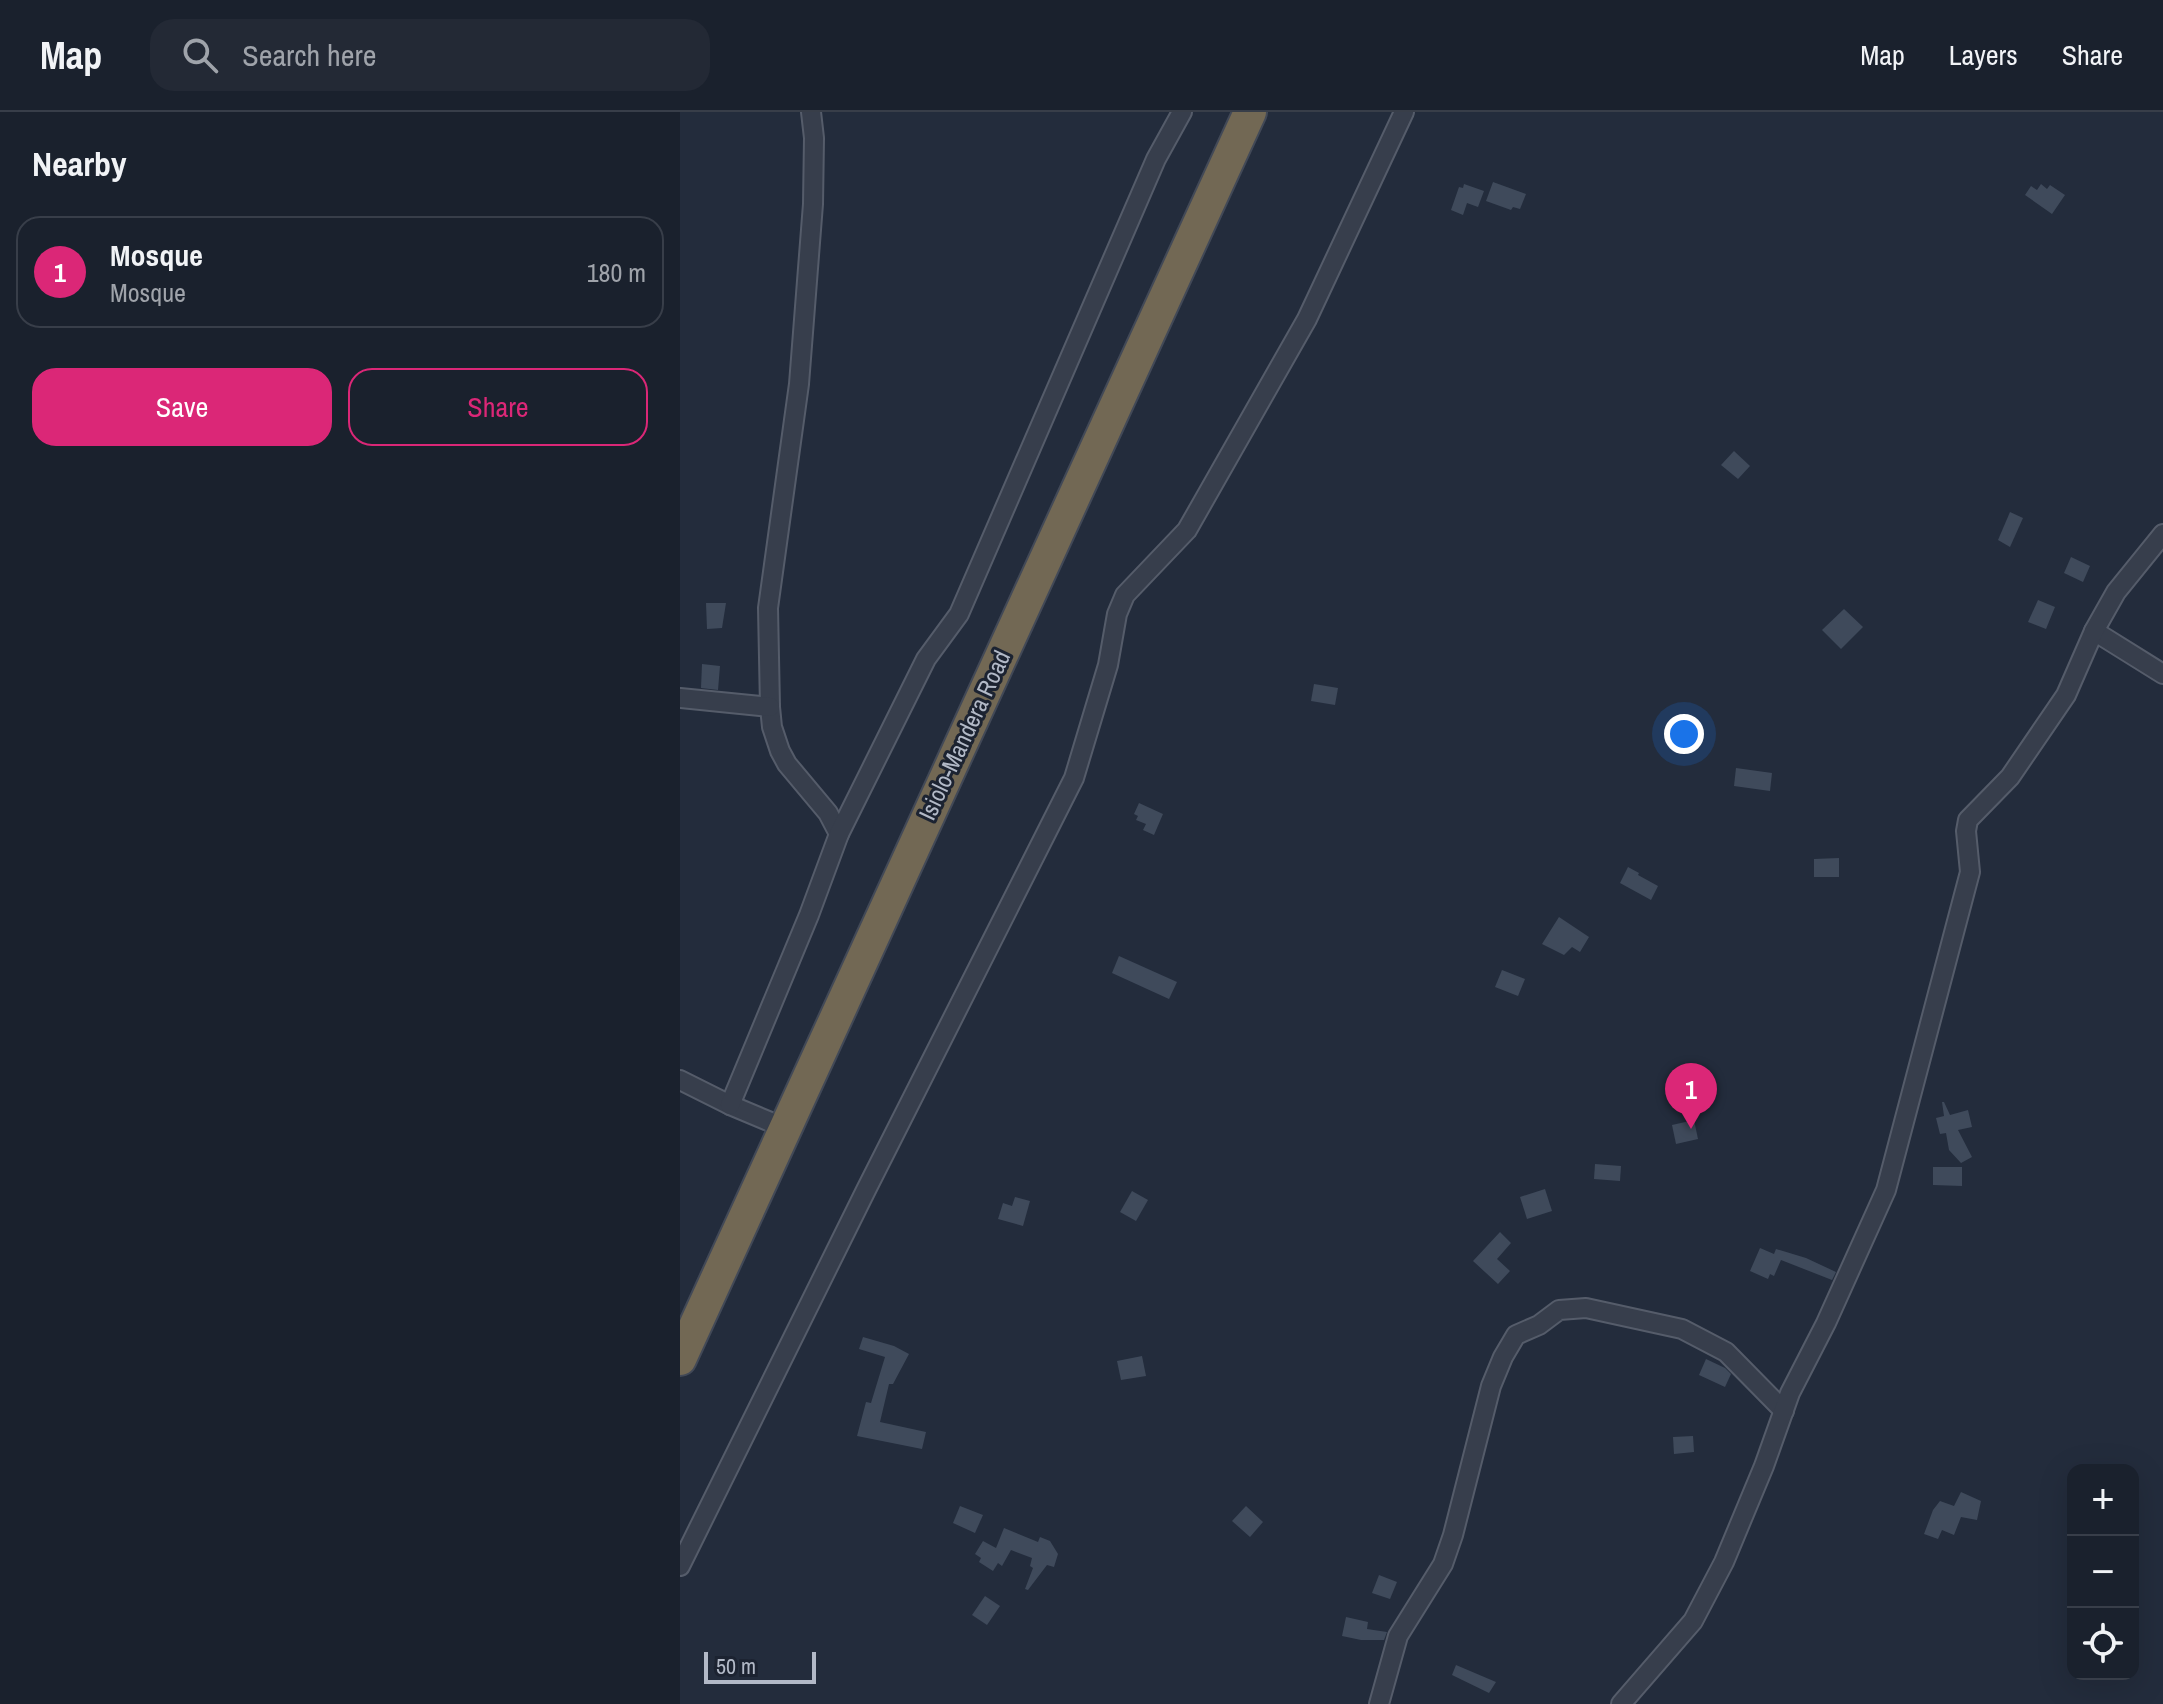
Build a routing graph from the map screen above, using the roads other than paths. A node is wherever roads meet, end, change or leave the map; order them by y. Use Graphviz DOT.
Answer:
graph roads {
  1 [pos="811,112"];
  2 [pos="1182,112"];
  3 [pos="1250,112"];
  4 [pos="1404,112"];
  5 [pos="2163,534"];
  6 [pos="2094,631"];
  7 [pos="2163,674"];
  8 [pos="680,698"];
  9 [pos="770,707"];
  10 [pos="839,834"];
  11 [pos="680,1080"];
  12 [pos="730,1105"];
  13 [pos="785,1128"];
  14 [pos="680,1359"];
  15 [pos="1784,1411"];
  16 [pos="680,1566"];
  17 [pos="1379,1704"];
  18 [pos="1621,1704"];
  1 -- 9 [label="street"];
  2 -- 10 [label="street"];
  3 -- 13 [label="highway, Isiolo-Mandera Road"];
  4 -- 16 [label="street"];
  5 -- 6 [label="street"];
  6 -- 7 [label="street"];
  6 -- 15 [label="street"];
  8 -- 9 [label="street"];
  9 -- 10 [label="street"];
  10 -- 12 [label="street"];
  11 -- 12 [label="street"];
  12 -- 13 [label="street"];
  13 -- 14 [label="highway, Isiolo-Mandera Road"];
  15 -- 17 [label="street"];
  15 -- 18 [label="street"];
}
